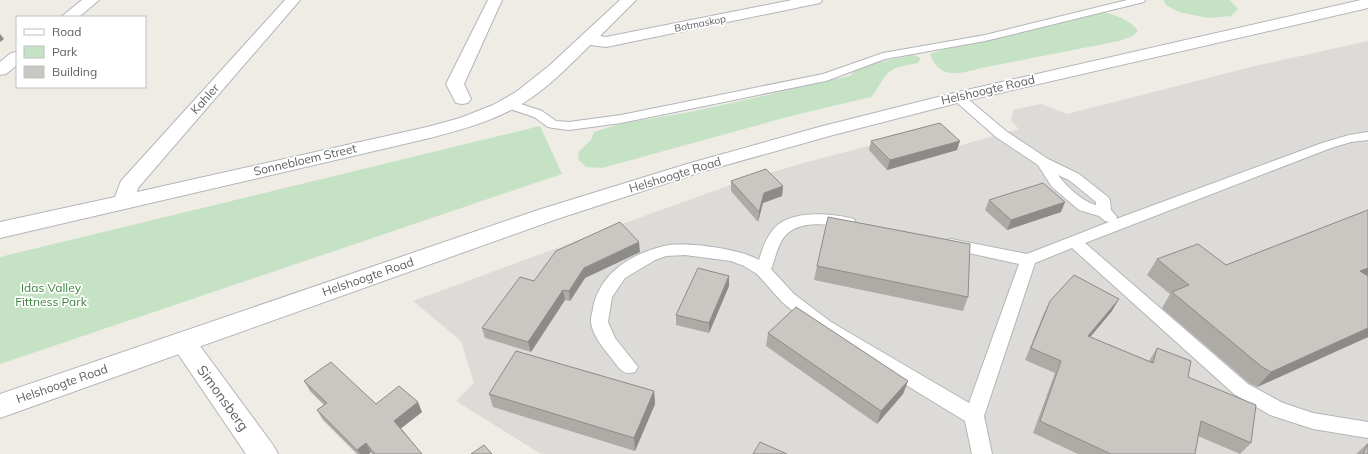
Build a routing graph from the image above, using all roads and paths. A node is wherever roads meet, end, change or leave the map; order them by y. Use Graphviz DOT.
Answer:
graph roads {
  1 [pos="92,0"];
  2 [pos="293,0"];
  3 [pos="495,0"];
  4 [pos="628,0"];
  5 [pos="815,0"];
  6 [pos="1140,0"];
  7 [pos="1368,3"];
  8 [pos="71,16"];
  9 [pos="586,40"];
  10 [pos="16,58"];
  11 [pos="0,70"];
  12 [pos="958,97"];
  13 [pos="462,99"];
  14 [pos="508,104"];
  15 [pos="1368,136"];
  16 [pos="124,201"];
  17 [pos="1117,223"];
  18 [pos="862,225"];
  19 [pos="0,230"];
  20 [pos="938,241"];
  21 [pos="1074,241"];
  22 [pos="1028,260"];
  23 [pos="764,270"];
  24 [pos="183,342"];
  25 [pos="629,367"];
  26 [pos="0,406"];
  27 [pos="974,416"];
  28 [pos="1368,430"];
  29 [pos="263,454"];
  30 [pos="982,454"];
  1 -- 8 [label="street"];
  2 -- 16 [label="street, Kahler"];
  3 -- 13 [label="street"];
  4 -- 9 [label="street, Sonnebloem Street"];
  5 -- 9 [label="street, Botmaskop"];
  6 -- 14 [label="lane"];
  7 -- 12 [label="street, Helshoogte Road"];
  9 -- 14 [label="street, Sonnebloem Street"];
  10 -- 11 [label="street"];
  12 -- 17 [label="lane"];
  12 -- 24 [label="street, Helshoogte Road"];
  14 -- 16 [label="street, Sonnebloem Street"];
  15 -- 17 [label="lane"];
  16 -- 19 [label="street, Sonnebloem Street"];
  17 -- 21 [label="lane"];
  18 -- 23 [label="lane"];
  20 -- 22 [label="lane"];
  21 -- 22 [label="lane"];
  21 -- 28 [label="lane"];
  22 -- 27 [label="lane"];
  23 -- 25 [label="lane"];
  23 -- 27 [label="lane"];
  24 -- 26 [label="street, Helshoogte Road"];
  24 -- 29 [label="street, Simonsberg"];
  27 -- 30 [label="lane"];
}
